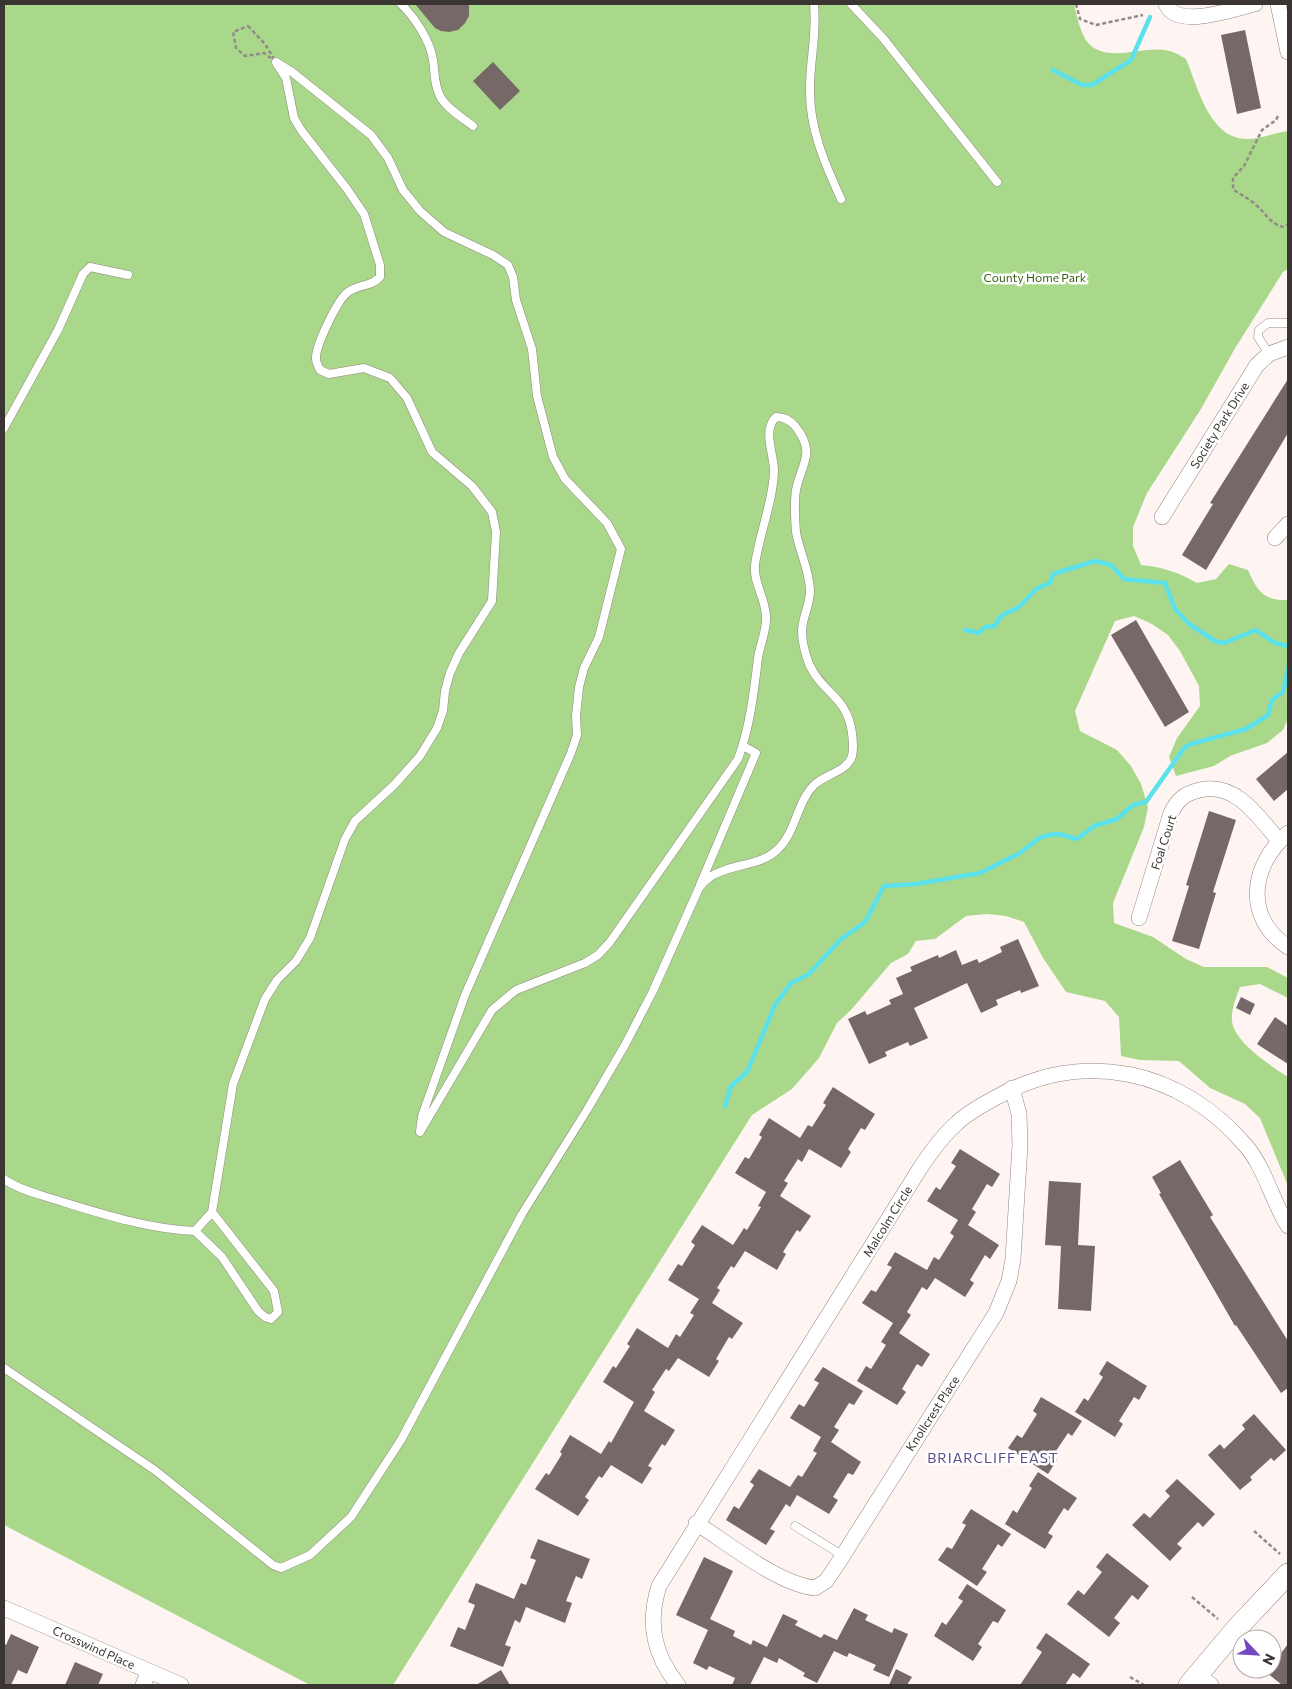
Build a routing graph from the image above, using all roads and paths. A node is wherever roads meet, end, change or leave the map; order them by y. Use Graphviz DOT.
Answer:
graph roads {
  1 [pos="401,4"];
  2 [pos="814,4"];
  3 [pos="851,4"];
  4 [pos="1076,4"];
  5 [pos="1166,4"];
  6 [pos="1254,4"];
  7 [pos="1278,4"];
  8 [pos="1143,15"];
  9 [pos="1288,52"];
  10 [pos="276,62"];
  11 [pos="1278,116"];
  12 [pos="472,126"];
  13 [pos="997,182"];
  14 [pos="841,199"];
  15 [pos="1288,224"];
  16 [pos="128,275"];
  17 [pos="1288,323"];
  18 [pos="1288,347"];
  19 [pos="1269,354"];
  20 [pos="4,428"];
  21 [pos="1162,517"];
  22 [pos="1288,524"];
  23 [pos="1275,538"];
  24 [pos="743,746"];
  25 [pos="1284,837"];
  26 [pos="699,888"];
  27 [pos="1139,918"];
  28 [pos="1288,947"];
  29 [pos="1012,1088"];
  30 [pos="4,1179"];
  31 [pos="212,1212"];
  32 [pos="1288,1226"];
  33 [pos="195,1231"];
  34 [pos="4,1368"];
  35 [pos="696,1523"];
  36 [pos="795,1526"];
  37 [pos="1254,1531"];
  38 [pos="1280,1554"];
  39 [pos="842,1555"];
  40 [pos="1288,1574"];
  41 [pos="1192,1598"];
  42 [pos="5,1608"];
  43 [pos="1218,1619"];
  44 [pos="149,1671"];
  45 [pos="1130,1677"];
  46 [pos="1199,1681"];
  47 [pos="143,1685"];
  48 [pos="181,1685"];
  49 [pos="678,1685"];
  50 [pos="1144,1685"];
  1 -- 12 [label="lane"];
  2 -- 14 [label="lane"];
  3 -- 13 [label="lane"];
  4 -- 8 [label="path"];
  5 -- 6 [label="street"];
  7 -- 9 [label="street"];
  10 -- 10 [label="path"];
  10 -- 24 [label="lane"];
  10 -- 31 [label="lane"];
  11 -- 15 [label="path"];
  16 -- 20 [label="lane"];
  17 -- 19 [label="lane"];
  18 -- 19 [label="street, Society Park Drive"];
  19 -- 21 [label="street, Society Park Drive"];
  22 -- 23 [label="street"];
  24 -- 26 [label="lane"];
  24 -- 26 [label="lane"];
  25 -- 27 [label="street, Foal Court"];
  25 -- 28 [label="street"];
  26 -- 34 [label="lane"];
  29 -- 32 [label="street, Malcolm Circle"];
  29 -- 35 [label="street, Malcolm Circle"];
  29 -- 39 [label="street, Knollcrest Place"];
  30 -- 33 [label="lane"];
  31 -- 33 [label="lane"];
  31 -- 33 [label="lane"];
  35 -- 39 [label="street, Knollcrest Place"];
  35 -- 49 [label="street, Malcolm Circle"];
  36 -- 39 [label="lane"];
  37 -- 38 [label="path"];
  40 -- 46 [label="street"];
  41 -- 43 [label="path"];
  42 -- 44 [label="street, Crosswind Place"];
  44 -- 47 [label="street"];
  44 -- 48 [label="street, Crosswind Place"];
  45 -- 50 [label="path"];
}
